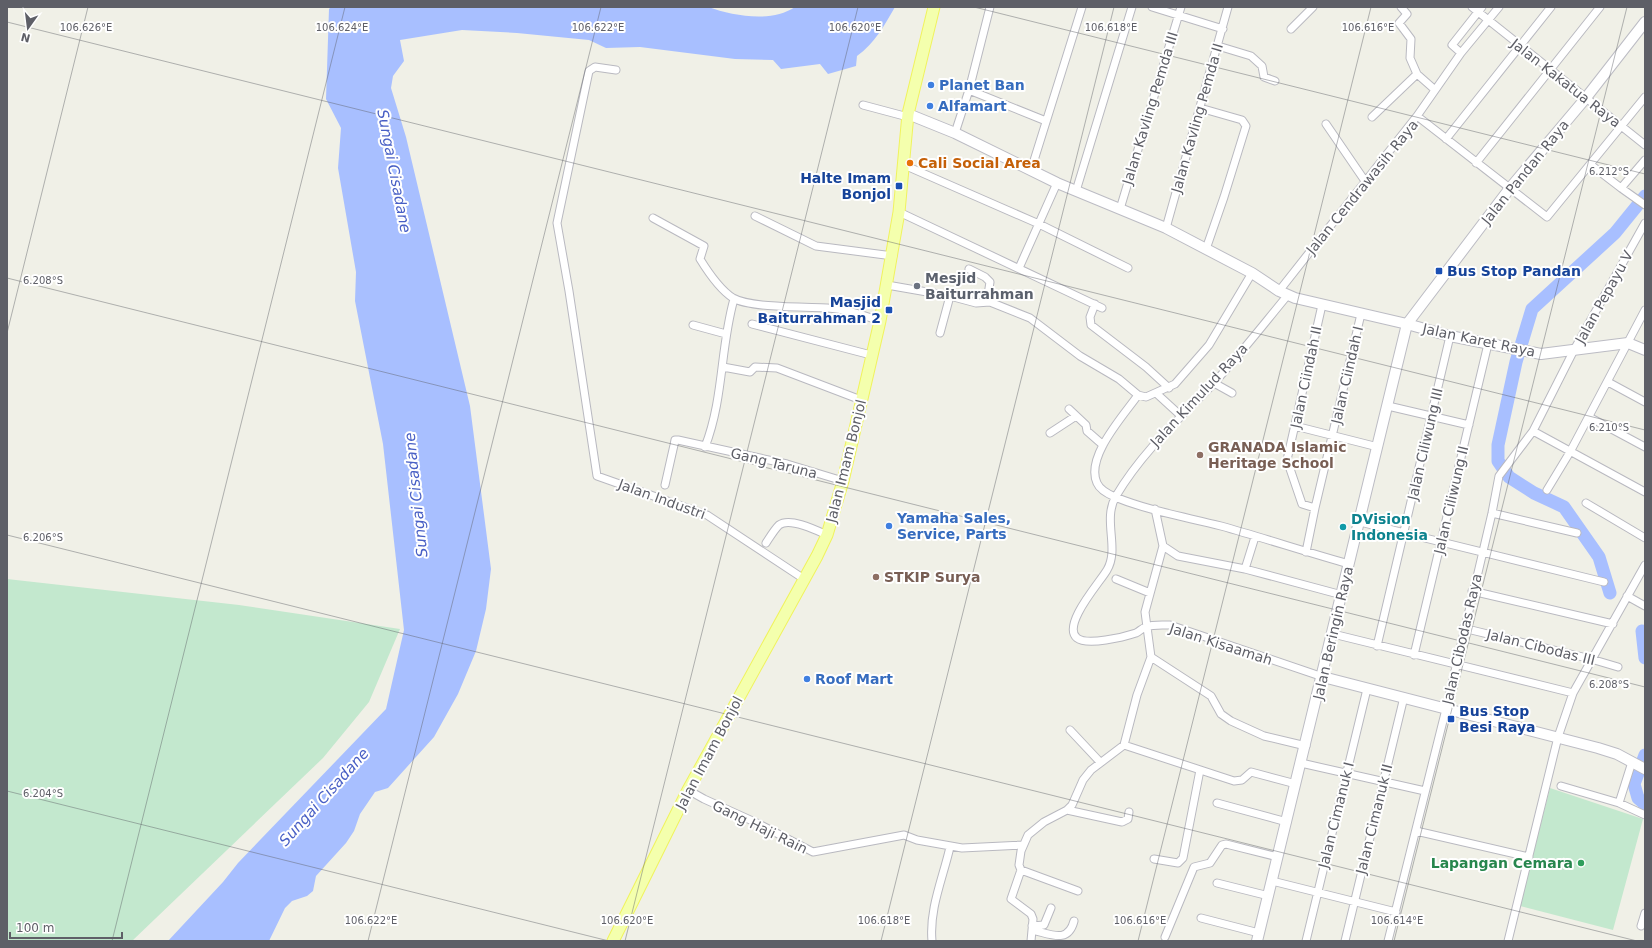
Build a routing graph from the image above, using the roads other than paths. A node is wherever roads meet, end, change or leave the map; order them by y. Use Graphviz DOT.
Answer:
graph roads {
  1 [pos="934,7"];
  2 [pos="990,7"];
  3 [pos="1082,7"];
  4 [pos="1132,7"];
  5 [pos="1152,7"];
  6 [pos="1181,7"];
  7 [pos="1228,7"];
  8 [pos="1313,7"];
  9 [pos="1499,7"];
  10 [pos="1551,7"];
  11 [pos="1600,7"];
  12 [pos="1405,8"];
  13 [pos="1481,13"];
  14 [pos="1178,15"];
  15 [pos="1645,22"];
  16 [pos="1223,29"];
  17 [pos="1291,29"];
  18 [pos="1218,46"];
  19 [pos="1520,47"];
  20 [pos="1461,54"];
  21 [pos="616,70"];
  22 [pos="1550,71"];
  23 [pos="1417,74"];
  24 [pos="1274,81"];
  25 [pos="1434,89"];
  26 [pos="969,90"];
  27 [pos="1645,97"];
  28 [pos="1585,99"];
  29 [pos="863,105"];
  30 [pos="1200,108"];
  31 [pos="908,115"];
  32 [pos="1417,116"];
  33 [pos="1372,117"];
  34 [pos="1046,121"];
  35 [pos="1326,124"];
  36 [pos="1622,126"];
  37 [pos="955,133"];
  38 [pos="1446,139"];
  39 [pos="1645,145"];
  40 [pos="1645,160"];
  41 [pos="1476,163"];
  42 [pos="904,165"];
  43 [pos="1591,165"];
  44 [pos="1031,170"];
  45 [pos="1365,181"];
  46 [pos="1057,183"];
  47 [pos="1510,188"];
  48 [pos="1621,188"];
  49 [pos="1076,191"];
  50 [pos="1645,205"];
  51 [pos="1120,209"];
  52 [pos="899,212"];
  53 [pos="755,216"];
  54 [pos="653,218"];
  55 [pos="1645,223"];
  56 [pos="1039,224"];
  57 [pos="1166,228"];
  58 [pos="1206,249"];
  59 [pos="893,256"];
  60 [pos="1019,268"];
  61 [pos="1128,268"];
  62 [pos="969,269"];
  63 [pos="1252,273"];
  64 [pos="887,285"];
  65 [pos="1283,293"];
  66 [pos="950,296"];
  67 [pos="734,299"];
  68 [pos="987,302"];
  69 [pos="1095,304"];
  70 [pos="1322,305"];
  71 [pos="1102,308"];
  72 [pos="1645,310"];
  73 [pos="1361,314"];
  74 [pos="880,321"];
  75 [pos="752,324"];
  76 [pos="1407,324"];
  77 [pos="693,325"];
  78 [pos="940,333"];
  79 [pos="726,334"];
  80 [pos="1450,336"];
  81 [pos="1628,343"];
  82 [pos="1488,344"];
  83 [pos="1574,350"];
  84 [pos="1645,350"];
  85 [pos="871,355"];
  86 [pos="723,367"];
  87 [pos="1608,382"];
  88 [pos="1214,383"];
  89 [pos="1169,388"];
  90 [pos="1156,393"];
  91 [pos="1232,393"];
  92 [pos="1138,395"];
  93 [pos="861,400"];
  94 [pos="1645,402"];
  95 [pos="1388,406"];
  96 [pos="1069,409"];
  97 [pos="1180,415"];
  98 [pos="1076,416"];
  99 [pos="1431,416"];
  100 [pos="1589,417"];
  101 [pos="1469,425"];
  102 [pos="1295,426"];
  103 [pos="1533,431"];
  104 [pos="1050,432"];
  105 [pos="1333,435"];
  106 [pos="1103,445"];
  107 [pos="705,447"];
  108 [pos="1378,447"];
  109 [pos="1645,447"];
  110 [pos="1570,452"];
  111 [pos="1499,476"];
  112 [pos="844,481"];
  113 [pos="665,485"];
  114 [pos="1547,490"];
  115 [pos="1645,492"];
  116 [pos="1115,497"];
  117 [pos="1586,503"];
  118 [pos="1315,508"];
  119 [pos="1155,509"];
  120 [pos="1492,513"];
  121 [pos="1360,522"];
  122 [pos="1578,532"];
  123 [pos="1405,533"];
  124 [pos="827,535"];
  125 [pos="1255,537"];
  126 [pos="1645,538"];
  127 [pos="1441,542"];
  128 [pos="766,543"];
  129 [pos="1163,546"];
  130 [pos="1306,552"];
  131 [pos="1482,552"];
  132 [pos="1350,564"];
  133 [pos="1645,565"];
  134 [pos="1245,569"];
  135 [pos="1116,579"];
  136 [pos="804,580"];
  137 [pos="1604,582"];
  138 [pos="1472,590"];
  139 [pos="1150,593"];
  140 [pos="1342,595"];
  141 [pos="1629,597"];
  142 [pos="1644,605"];
  143 [pos="1613,624"];
  144 [pos="1146,626"];
  145 [pos="1463,628"];
  146 [pos="1333,634"];
  147 [pos="1377,646"];
  148 [pos="1414,655"];
  149 [pos="1151,657"];
  150 [pos="1591,659"];
  151 [pos="1455,665"];
  152 [pos="1618,668"];
  153 [pos="1323,678"];
  154 [pos="1367,689"];
  155 [pos="1573,693"];
  156 [pos="1404,697"];
  157 [pos="1446,709"];
  158 [pos="1070,730"];
  159 [pos="1558,737"];
  160 [pos="1124,745"];
  161 [pos="1306,746"];
  162 [pos="1100,762"];
  163 [pos="1633,762"];
  164 [pos="1302,763"];
  165 [pos="1200,770"];
  166 [pos="1645,770"];
  167 [pos="1346,773"];
  168 [pos="1383,782"];
  169 [pos="1296,784"];
  170 [pos="1561,786"];
  171 [pos="688,790"];
  172 [pos="1425,791"];
  173 [pos="1217,803"];
  174 [pos="1619,803"];
  175 [pos="1067,810"];
  176 [pos="1129,812"];
  177 [pos="1645,815"];
  178 [pos="1287,822"];
  179 [pos="1416,831"];
  180 [pos="1023,845"];
  181 [pos="950,847"];
  182 [pos="1278,857"];
  183 [pos="1529,857"];
  184 [pos="1154,859"];
  185 [pos="1021,870"];
  186 [pos="1272,881"];
  187 [pos="1217,883"];
  188 [pos="1078,891"];
  189 [pos="1318,892"];
  190 [pos="1269,896"];
  191 [pos="1354,901"];
  192 [pos="1051,908"];
  193 [pos="1396,912"];
  194 [pos="1645,913"];
  195 [pos="1200,918"];
  196 [pos="1074,921"];
  197 [pos="1641,926"];
  198 [pos="1032,928"];
  199 [pos="1166,937"];
  200 [pos="1258,937"];
  201 [pos="613,941"];
  202 [pos="932,941"];
  203 [pos="1031,941"];
  204 [pos="1306,941"];
  205 [pos="1345,941"];
  206 [pos="1388,941"];
  207 [pos="1508,941"];
  1 -- 31 [label="main road, Jalan Imam Bonjol"];
  2 -- 26 [label="street"];
  3 -- 34 [label="street"];
  4 -- 49 [label="street"];
  5 -- 14 [label="street"];
  6 -- 14 [label="street, Jalan Kavling Pemda III"];
  7 -- 16 [label="street, Jalan Kavling Pemda II"];
  8 -- 17 [label="street"];
  9 -- 13 [label="street"];
  10 -- 19 [label="street"];
  11 -- 22 [label="street"];
  12 -- 23 [label="street"];
  13 -- 19 [label="street, Jalan Kakatua Raya"];
  13 -- 20 [label="street"];
  13 -- 20 [label="street"];
  14 -- 16 [label="street"];
  14 -- 51 [label="street, Jalan Kavling Pemda III"];
  15 -- 28 [label="street, Jalan Pandan Raya"];
  16 -- 18 [label="street, Jalan Kavling Pemda II"];
  18 -- 24 [label="street"];
  18 -- 30 [label="street, Jalan Kavling Pemda II"];
  19 -- 22 [label="street, Jalan Kakatua Raya"];
  19 -- 38 [label="street"];
  20 -- 25 [label="street"];
  21 -- 136 [label="street, Jalan Industri"];
  22 -- 28 [label="street, Jalan Kakatua Raya"];
  22 -- 41 [label="street"];
  23 -- 25 [label="street"];
  23 -- 33 [label="street"];
  25 -- 32 [label="street"];
  26 -- 34 [label="street"];
  26 -- 37 [label="street"];
  27 -- 36 [label="street"];
  28 -- 36 [label="street, Jalan Kakatua Raya"];
  28 -- 47 [label="street, Jalan Pandan Raya"];
  29 -- 31 [label="street"];
  30 -- 57 [label="street, Jalan Kavling Pemda II"];
  30 -- 58 [label="street"];
  31 -- 37 [label="street, Jalan Karet Raya"];
  31 -- 42 [label="main road, Jalan Imam Bonjol"];
  32 -- 38 [label="street, Jalan Cendrawasih Raya"];
  32 -- 45 [label="street, Jalan Cendrawasih Raya"];
  34 -- 44 [label="street"];
  35 -- 45 [label="street"];
  36 -- 39 [label="street, Jalan Kakatua Raya"];
  36 -- 43 [label="street"];
  37 -- 44 [label="street, Jalan Karet Raya"];
  38 -- 41 [label="street, Jalan Cendrawasih Raya"];
  40 -- 48 [label="street"];
  41 -- 47 [label="street, Jalan Cendrawasih Raya"];
  42 -- 52 [label="main road, Jalan Imam Bonjol"];
  42 -- 56 [label="street"];
  43 -- 47 [label="street, Jalan Cendrawasih Raya"];
  43 -- 48 [label="street"];
  44 -- 46 [label="street, Jalan Karet Raya"];
  45 -- 65 [label="street, Jalan Cendrawasih Raya"];
  46 -- 49 [label="street, Jalan Karet Raya"];
  46 -- 56 [label="street"];
  47 -- 76 [label="street, Jalan Pandan Raya"];
  48 -- 50 [label="street"];
  49 -- 51 [label="street, Jalan Karet Raya"];
  51 -- 57 [label="street, Jalan Karet Raya"];
  52 -- 59 [label="main road, Jalan Imam Bonjol"];
  52 -- 60 [label="street"];
  53 -- 59 [label="street"];
  54 -- 67 [label="street"];
  55 -- 83 [label="street, Jalan Pepayu V"];
  56 -- 60 [label="street"];
  56 -- 61 [label="street"];
  57 -- 58 [label="street, Jalan Karet Raya"];
  58 -- 63 [label="street, Jalan Karet Raya"];
  59 -- 64 [label="main road, Jalan Imam Bonjol"];
  60 -- 69 [label="street"];
  62 -- 68 [label="street"];
  63 -- 65 [label="street, Jalan Karet Raya"];
  63 -- 89 [label="street"];
  64 -- 66 [label="street"];
  64 -- 74 [label="main road, Jalan Imam Bonjol"];
  65 -- 70 [label="street, Jalan Karet Raya"];
  65 -- 88 [label="street, Jalan Kimulud Raya"];
  66 -- 68 [label="street"];
  66 -- 78 [label="street"];
  67 -- 74 [label="street"];
  67 -- 79 [label="street"];
  68 -- 92 [label="street"];
  69 -- 71 [label="street"];
  69 -- 89 [label="street"];
  70 -- 73 [label="street, Jalan Karet Raya"];
  70 -- 102 [label="street, Jalan Ciindah II"];
  72 -- 81 [label="street"];
  73 -- 76 [label="street, Jalan Karet Raya"];
  73 -- 105 [label="street, Jalan Ciindah I"];
  74 -- 85 [label="main road, Jalan Imam Bonjol"];
  75 -- 85 [label="street"];
  76 -- 80 [label="street, Jalan Karet Raya"];
  76 -- 95 [label="street, Jalan Beringin Raya"];
  77 -- 79 [label="street"];
  79 -- 86 [label="street"];
  80 -- 82 [label="street, Jalan Karet Raya"];
  80 -- 99 [label="street, Jalan Ciliwung III"];
  81 -- 83 [label="street, Jalan Karet Raya"];
  81 -- 84 [label="street, Jalan Karet Raya"];
  81 -- 87 [label="street"];
  82 -- 83 [label="street, Jalan Karet Raya"];
  82 -- 101 [label="street, Jalan Ciliwung II"];
  83 -- 103 [label="street, Jalan Pepayu V"];
  85 -- 93 [label="main road, Jalan Imam Bonjol"];
  86 -- 93 [label="street"];
  86 -- 107 [label="street"];
  87 -- 94 [label="street"];
  87 -- 100 [label="street"];
  88 -- 91 [label="street"];
  88 -- 97 [label="street, Jalan Kimulud Raya"];
  89 -- 90 [label="street"];
  90 -- 92 [label="street"];
  90 -- 97 [label="street"];
  92 -- 106 [label="street"];
  93 -- 112 [label="main road, Jalan Imam Bonjol"];
  95 -- 99 [label="street"];
  95 -- 108 [label="street, Jalan Beringin Raya"];
  96 -- 98 [label="street"];
  97 -- 116 [label="street, Jalan Kimulud Raya"];
  98 -- 104 [label="street"];
  98 -- 106 [label="street"];
  99 -- 101 [label="street"];
  99 -- 123 [label="street, Jalan Ciliwung III"];
  100 -- 109 [label="street"];
  100 -- 110 [label="street"];
  101 -- 127 [label="street, Jalan Ciliwung II"];
  102 -- 105 [label="street"];
  102 -- 118 [label="street, Jalan Ciindah II"];
  103 -- 110 [label="street"];
  103 -- 111 [label="street, Jalan Pepayu V"];
  105 -- 108 [label="street"];
  105 -- 118 [label="street, Jalan Ciindah I"];
  106 -- 116 [label="street"];
  107 -- 112 [label="street, Gang Taruna"];
  107 -- 113 [label="street, Gang Taruna"];
  108 -- 121 [label="street, Jalan Beringin Raya"];
  110 -- 114 [label="street"];
  110 -- 115 [label="street"];
  111 -- 120 [label="street, Jalan Cibodas Raya"];
  112 -- 124 [label="main road, Jalan Imam Bonjol"];
  116 -- 119 [label="street"];
  116 -- 144 [label="street, Jalan Kisaamah"];
  117 -- 126 [label="street"];
  118 -- 130 [label="street, Jalan Ciindah I"];
  119 -- 125 [label="street"];
  119 -- 129 [label="street"];
  120 -- 122 [label="street"];
  120 -- 131 [label="street, Jalan Cibodas Raya"];
  121 -- 123 [label="street"];
  121 -- 132 [label="street, Jalan Beringin Raya"];
  123 -- 127 [label="street"];
  123 -- 147 [label="street, Jalan Ciliwung III"];
  124 -- 128 [label="street"];
  124 -- 136 [label="main road, Jalan Imam Bonjol"];
  125 -- 130 [label="street"];
  125 -- 134 [label="street"];
  127 -- 131 [label="street"];
  127 -- 148 [label="street, Jalan Ciliwung II"];
  129 -- 134 [label="street"];
  129 -- 139 [label="street"];
  130 -- 132 [label="street"];
  131 -- 137 [label="street"];
  131 -- 138 [label="street, Jalan Cibodas Raya"];
  132 -- 140 [label="street, Jalan Beringin Raya"];
  133 -- 141 [label="street"];
  134 -- 140 [label="street"];
  135 -- 139 [label="street"];
  136 -- 171 [label="main road, Jalan Imam Bonjol"];
  138 -- 143 [label="street"];
  138 -- 145 [label="street, Jalan Cibodas Raya"];
  139 -- 144 [label="street"];
  140 -- 146 [label="street, Jalan Beringin Raya"];
  141 -- 142 [label="street"];
  141 -- 143 [label="street"];
  143 -- 150 [label="street"];
  144 -- 149 [label="street"];
  144 -- 153 [label="street, Jalan Kisaamah"];
  145 -- 150 [label="street, Jalan Cibodas III"];
  145 -- 151 [label="street, Jalan Cibodas Raya"];
  146 -- 147 [label="street"];
  146 -- 153 [label="street, Jalan Beringin Raya"];
  147 -- 148 [label="street"];
  148 -- 151 [label="street"];
  149 -- 160 [label="street"];
  149 -- 161 [label="street"];
  150 -- 152 [label="street, Jalan Cibodas III"];
  150 -- 155 [label="street"];
  151 -- 155 [label="street"];
  151 -- 157 [label="street, Jalan Cibodas Raya"];
  153 -- 154 [label="street"];
  153 -- 161 [label="street, Jalan Beringin Raya"];
  154 -- 156 [label="street"];
  154 -- 167 [label="street, Jalan Cimanuk I"];
  155 -- 159 [label="street"];
  156 -- 157 [label="street"];
  156 -- 168 [label="street, Jalan Cimanuk II"];
  157 -- 159 [label="street"];
  157 -- 172 [label="street, Jalan Cibodas Raya"];
  158 -- 162 [label="street"];
  159 -- 163 [label="street"];
  159 -- 183 [label="street"];
  160 -- 162 [label="street"];
  160 -- 165 [label="street"];
  161 -- 164 [label="street, Jalan Beringin Raya"];
  162 -- 175 [label="street"];
  163 -- 166 [label="street"];
  163 -- 174 [label="street"];
  164 -- 167 [label="street"];
  164 -- 169 [label="street, Jalan Beringin Raya"];
  165 -- 169 [label="street"];
  165 -- 184 [label="street"];
  167 -- 168 [label="street"];
  167 -- 189 [label="street, Jalan Cimanuk I"];
  168 -- 172 [label="street"];
  168 -- 191 [label="street, Jalan Cimanuk II"];
  169 -- 178 [label="street, Jalan Beringin Raya"];
  170 -- 174 [label="street"];
  171 -- 181 [label="street, Gang Haji Rain"];
  171 -- 201 [label="main road, Jalan Imam Bonjol"];
  172 -- 179 [label="street, Jalan Cibodas Raya"];
  173 -- 178 [label="street"];
  174 -- 177 [label="street"];
  175 -- 176 [label="street"];
  175 -- 180 [label="street"];
  178 -- 182 [label="street, Jalan Beringin Raya"];
  179 -- 183 [label="street"];
  179 -- 193 [label="street, Jalan Cibodas Raya"];
  180 -- 181 [label="street, Gang Haji Rain"];
  180 -- 185 [label="street"];
  181 -- 202 [label="street"];
  182 -- 186 [label="street, Jalan Beringin Raya"];
  182 -- 199 [label="street"];
  183 -- 207 [label="street"];
  185 -- 188 [label="street"];
  185 -- 198 [label="street"];
  186 -- 189 [label="street"];
  186 -- 190 [label="street, Jalan Beringin Raya"];
  187 -- 190 [label="street"];
  189 -- 191 [label="street"];
  189 -- 204 [label="street, Jalan Cimanuk I"];
  190 -- 200 [label="street, Jalan Beringin Raya"];
  191 -- 193 [label="street"];
  191 -- 205 [label="street, Jalan Cimanuk II"];
  192 -- 198 [label="street"];
  193 -- 206 [label="street, Jalan Cibodas Raya"];
  194 -- 197 [label="street"];
  195 -- 200 [label="street"];
  196 -- 198 [label="street"];
  198 -- 203 [label="street"];
}
